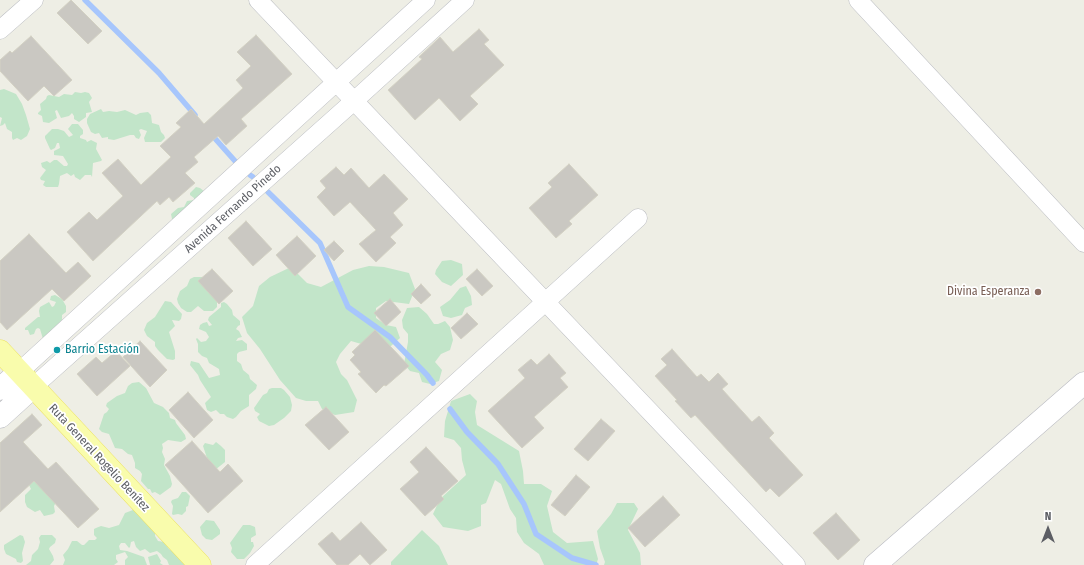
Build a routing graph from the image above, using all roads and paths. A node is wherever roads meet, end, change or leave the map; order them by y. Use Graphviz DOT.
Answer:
graph roads {
  1 [pos="34,0"];
  2 [pos="258,0"];
  3 [pos="426,0"];
  4 [pos="465,0"];
  5 [pos="858,0"];
  6 [pos="0,30"];
  7 [pos="336,82"];
  8 [pos="354,101"];
  9 [pos="638,218"];
  10 [pos="1084,243"];
  11 [pos="545,302"];
  12 [pos="0,351"];
  13 [pos="26,380"];
  14 [pos="1084,383"];
  15 [pos="0,389"];
  16 [pos="0,417"];
  17 [pos="200,565"];
  18 [pos="255,565"];
  19 [pos="796,565"];
  20 [pos="875,565"];
  1 -- 6 [label="street"];
  2 -- 7 [label="street"];
  3 -- 7 [label="street, Avenida Fernando Pinedo"];
  4 -- 8 [label="street, Avenida Fernando Pinedo"];
  5 -- 10 [label="street"];
  7 -- 8 [label="street"];
  7 -- 13 [label="street, Avenida Fernando Pinedo"];
  8 -- 11 [label="street"];
  8 -- 13 [label="street, Avenida Fernando Pinedo"];
  9 -- 11 [label="street"];
  11 -- 18 [label="street"];
  11 -- 19 [label="street"];
  12 -- 13 [label="main road, Ruta General Rogelio Benítez"];
  13 -- 15 [label="street, Avenida Fernando Pinedo"];
  13 -- 16 [label="street, Avenida Fernando Pinedo"];
  13 -- 17 [label="main road, Ruta General Rogelio Benítez"];
  14 -- 20 [label="street"];
}
